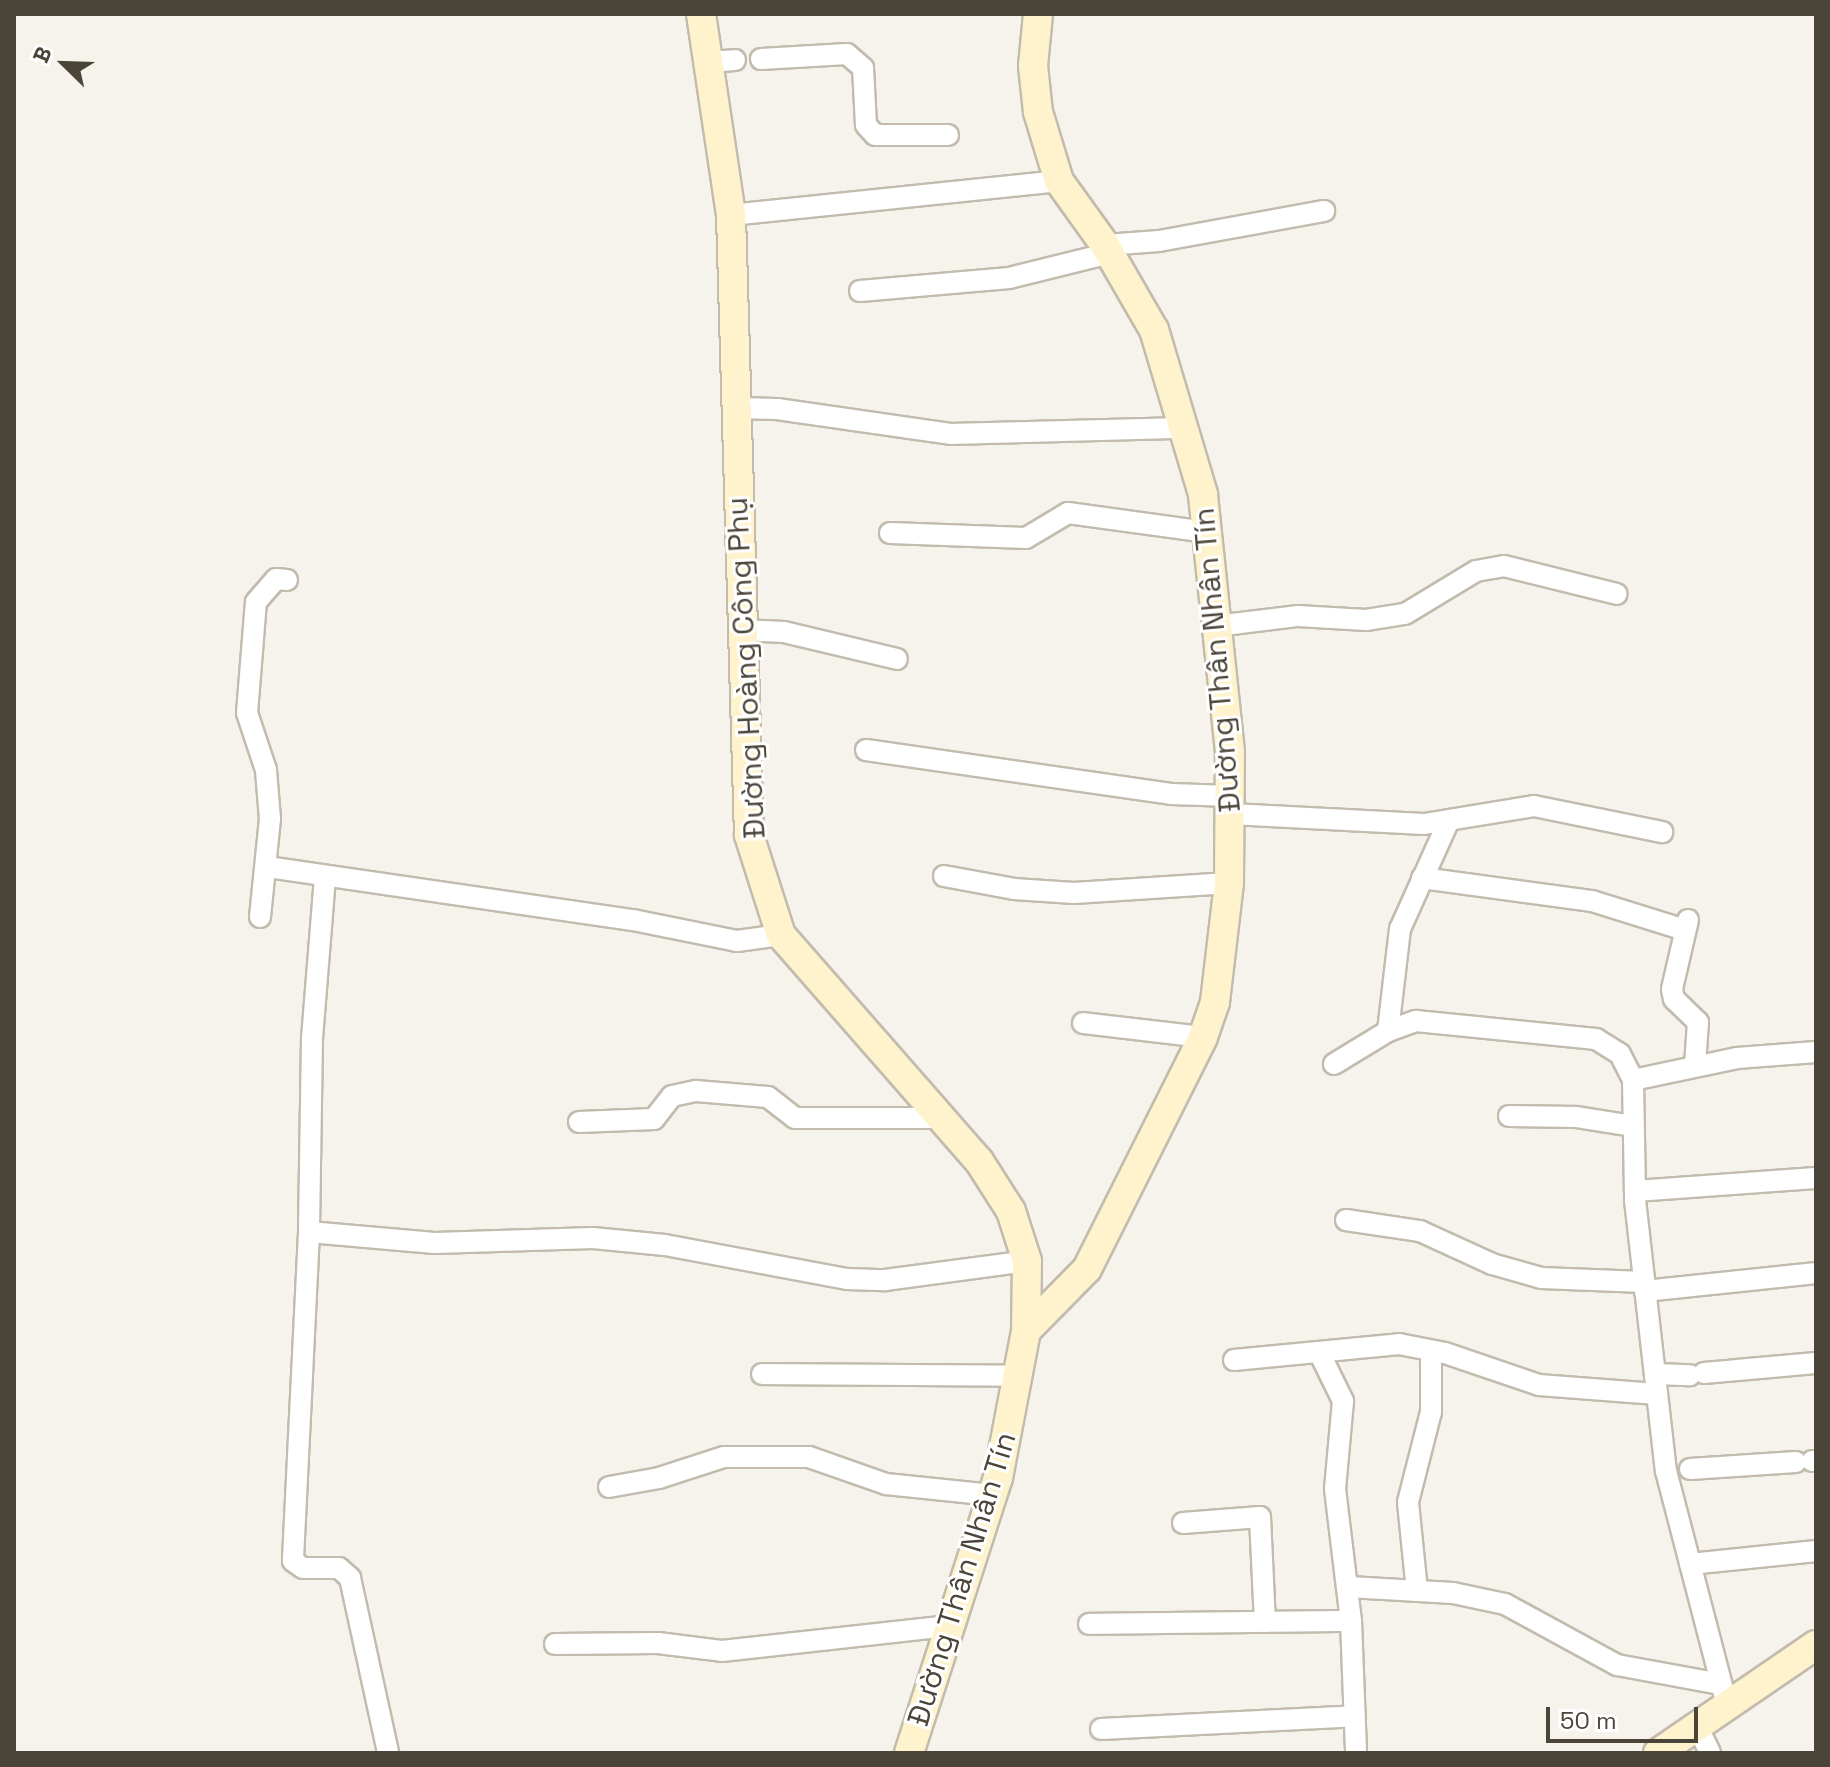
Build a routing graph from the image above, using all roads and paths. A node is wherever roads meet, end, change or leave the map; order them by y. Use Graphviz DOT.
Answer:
graph roads {
  1 [pos="701,14"];
  2 [pos="1038,14"];
  3 [pos="761,59"];
  4 [pos="948,135"];
  5 [pos="1059,181"];
  6 [pos="1324,211"];
  7 [pos="731,215"];
  8 [pos="1107,249"];
  9 [pos="860,291"];
  10 [pos="736,408"];
  11 [pos="1184,428"];
  12 [pos="1206,532"];
  13 [pos="890,533"];
  14 [pos="287,580"];
  15 [pos="1617,594"];
  16 [pos="1216,626"];
  17 [pos="741,630"];
  18 [pos="897,659"];
  19 [pos="866,750"];
  20 [pos="1232,805"];
  21 [pos="1448,822"];
  22 [pos="1662,832"];
  23 [pos="268,867"];
  24 [pos="944,876"];
  25 [pos="325,877"];
  26 [pos="1422,878"];
  27 [pos="1229,883"];
  28 [pos="260,917"];
  29 [pos="781,935"];
  30 [pos="1083,1023"];
  31 [pos="1388,1031"];
  32 [pos="1203,1037"];
  33 [pos="1816,1052"];
  34 [pos="1334,1064"];
  35 [pos="1695,1065"];
  36 [pos="1633,1080"];
  37 [pos="1509,1116"];
  38 [pos="941,1118"];
  39 [pos="579,1122"];
  40 [pos="1633,1126"];
  41 [pos="1816,1178"];
  42 [pos="1635,1191"];
  43 [pos="1346,1220"];
  44 [pos="309,1232"];
  45 [pos="1027,1261"];
  46 [pos="1816,1273"];
  47 [pos="1645,1286"];
  48 [pos="1026,1331"];
  49 [pos="1431,1351"];
  50 [pos="1319,1352"];
  51 [pos="1234,1360"];
  52 [pos="1816,1363"];
  53 [pos="762,1374"];
  54 [pos="1018,1376"];
  55 [pos="1656,1384"];
  56 [pos="1808,1461"];
  57 [pos="1690,1469"];
  58 [pos="609,1487"];
  59 [pos="992,1495"];
  60 [pos="1183,1523"];
  61 [pos="1816,1551"];
  62 [pos="1690,1564"];
  63 [pos="1349,1587"];
  64 [pos="1417,1591"];
  65 [pos="1351,1621"];
  66 [pos="1265,1622"];
  67 [pos="1089,1624"];
  68 [pos="950,1626"];
  69 [pos="555,1644"];
  70 [pos="1816,1645"];
  71 [pos="1724,1695"];
  72 [pos="1355,1716"];
  73 [pos="1697,1726"];
  74 [pos="1101,1729"];
  75 [pos="388,1753"];
  76 [pos="909,1753"];
  77 [pos="1356,1753"];
  78 [pos="1658,1753"];
  79 [pos="1710,1753"];
  1 -- 7 [label="street, Đường Hoàng Công Phụ"];
  2 -- 5 [label="street, Đường Thân Nhân Tín"];
  3 -- 4 [label="street"];
  5 -- 7 [label="street"];
  5 -- 8 [label="street, Đường Thân Nhân Tín"];
  6 -- 8 [label="street"];
  7 -- 10 [label="street, Đường Hoàng Công Phụ"];
  8 -- 9 [label="street"];
  8 -- 11 [label="street, Đường Thân Nhân Tín"];
  10 -- 11 [label="street"];
  10 -- 17 [label="street, Đường Hoàng Công Phụ"];
  11 -- 12 [label="street, Đường Thân Nhân Tín"];
  12 -- 13 [label="street"];
  12 -- 16 [label="street, Đường Thân Nhân Tín"];
  14 -- 23 [label="street"];
  15 -- 16 [label="street"];
  16 -- 20 [label="street, Đường Thân Nhân Tín"];
  17 -- 18 [label="street"];
  17 -- 29 [label="street, Đường Hoàng Công Phụ"];
  19 -- 20 [label="street"];
  20 -- 21 [label="street"];
  20 -- 27 [label="street, Đường Thân Nhân Tín"];
  21 -- 22 [label="street"];
  21 -- 26 [label="street"];
  23 -- 25 [label="street"];
  23 -- 28 [label="street"];
  24 -- 27 [label="street"];
  25 -- 29 [label="street"];
  25 -- 44 [label="street"];
  26 -- 31 [label="street"];
  26 -- 35 [label="street"];
  27 -- 32 [label="street, Đường Thân Nhân Tín"];
  29 -- 38 [label="street, Đường Hoàng Công Phụ"];
  30 -- 32 [label="street"];
  31 -- 34 [label="street"];
  31 -- 36 [label="street"];
  32 -- 48 [label="street, Đường Thân Nhân Tín"];
  33 -- 35 [label="street"];
  35 -- 36 [label="street"];
  36 -- 40 [label="street"];
  37 -- 40 [label="street"];
  38 -- 39 [label="street"];
  38 -- 45 [label="street, Đường Hoàng Công Phụ"];
  40 -- 42 [label="street"];
  41 -- 42 [label="street"];
  42 -- 47 [label="street"];
  43 -- 47 [label="street"];
  44 -- 45 [label="street"];
  44 -- 75 [label="street"];
  45 -- 48 [label="street, Đường Hoàng Công Phụ"];
  46 -- 47 [label="street"];
  47 -- 55 [label="street"];
  48 -- 54 [label="street, Đường Thân Nhân Tín"];
  49 -- 50 [label="street"];
  49 -- 55 [label="street"];
  49 -- 64 [label="street"];
  50 -- 51 [label="street"];
  50 -- 63 [label="street"];
  52 -- 55 [label="street"];
  53 -- 54 [label="street"];
  54 -- 59 [label="street, Đường Thân Nhân Tín"];
  55 -- 62 [label="street"];
  56 -- 57 [label="street"];
  58 -- 59 [label="street"];
  59 -- 68 [label="street, Đường Thân Nhân Tín"];
  60 -- 66 [label="street"];
  61 -- 62 [label="street"];
  62 -- 71 [label="street"];
  63 -- 64 [label="street"];
  63 -- 65 [label="street"];
  64 -- 71 [label="street"];
  65 -- 66 [label="street"];
  65 -- 72 [label="street"];
  66 -- 67 [label="street"];
  68 -- 69 [label="street"];
  68 -- 76 [label="street, Đường Thân Nhân Tín"];
  70 -- 71 [label="street"];
  71 -- 73 [label="street"];
  72 -- 74 [label="street"];
  72 -- 77 [label="street"];
  73 -- 78 [label="street"];
  73 -- 79 [label="street"];
}
